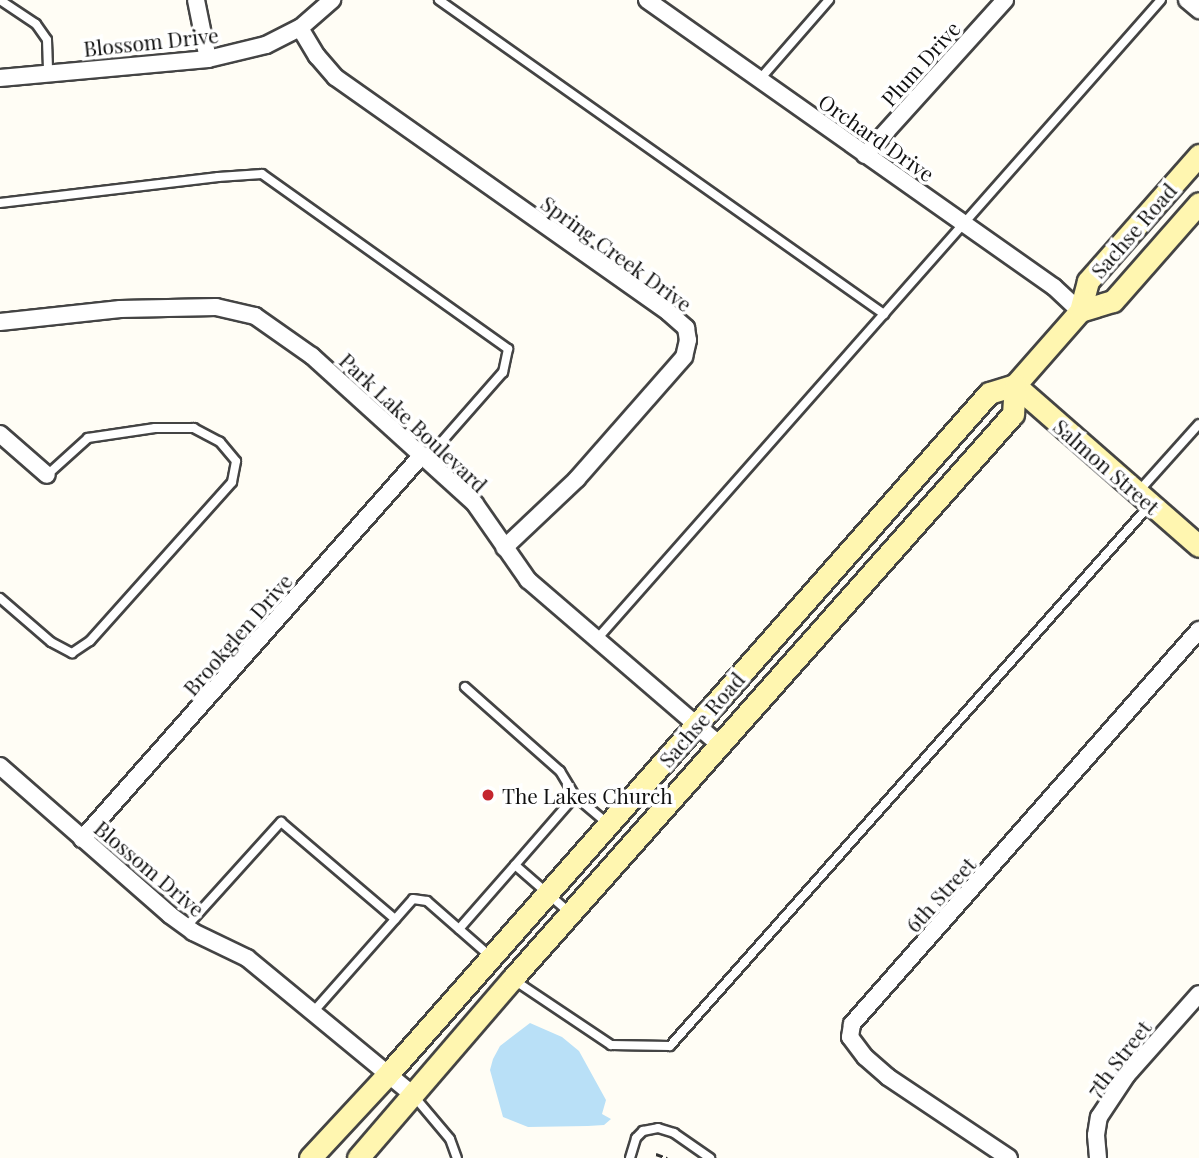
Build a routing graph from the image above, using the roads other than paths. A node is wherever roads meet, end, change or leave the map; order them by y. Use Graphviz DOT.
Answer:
graph roads {
  1 [pos="1,0"];
  2 [pos="196,0"];
  3 [pos="332,0"];
  4 [pos="439,0"];
  5 [pos="829,0"];
  6 [pos="1005,0"];
  7 [pos="1160,0"];
  8 [pos="1187,0"];
  9 [pos="652,2"];
  10 [pos="1199,10"];
  11 [pos="300,28"];
  12 [pos="208,59"];
  13 [pos="48,73"];
  14 [pos="0,78"];
  15 [pos="759,80"];
  16 [pos="865,155"];
  17 [pos="1199,155"];
  18 [pos="0,203"];
  19 [pos="1199,203"];
  20 [pos="964,223"];
  21 [pos="1080,311"];
  22 [pos="884,314"];
  23 [pos="0,322"];
  24 [pos="1015,386"];
  25 [pos="1199,424"];
  26 [pos="0,434"];
  27 [pos="422,455"];
  28 [pos="47,475"];
  29 [pos="1144,498"];
  30 [pos="1199,546"];
  31 [pos="505,548"];
  32 [pos="0,598"];
  33 [pos="1199,630"];
  34 [pos="597,639"];
  35 [pos="465,687"];
  36 [pos="696,724"];
  37 [pos="720,745"];
  38 [pos="0,766"];
  39 [pos="575,796"];
  40 [pos="608,824"];
  41 [pos="82,839"];
  42 [pos="515,865"];
  43 [pos="547,893"];
  44 [pos="571,913"];
  45 [pos="395,919"];
  46 [pos="186,927"];
  47 [pos="459,929"];
  48 [pos="491,957"];
  49 [pos="512,979"];
  50 [pos="1199,994"];
  51 [pos="314,1011"];
  52 [pos="388,1074"];
  53 [pos="412,1094"];
  54 [pos="310,1158"];
  55 [pos="358,1158"];
  56 [pos="457,1158"];
  57 [pos="630,1158"];
  58 [pos="710,1158"];
  59 [pos="1009,1158"];
  60 [pos="1098,1158"];
  1 -- 13 [label="lane"];
  2 -- 12 [label="street"];
  3 -- 11 [label="street, Blossom Drive"];
  4 -- 22 [label="lane"];
  5 -- 15 [label="lane"];
  6 -- 16 [label="street, Plum Drive"];
  7 -- 20 [label="lane"];
  8 -- 10 [label="street"];
  9 -- 15 [label="street, Orchard Drive"];
  11 -- 12 [label="street, Blossom Drive"];
  11 -- 31 [label="street, Spring Creek Drive"];
  12 -- 13 [label="street, Blossom Drive"];
  13 -- 14 [label="street, Blossom Drive"];
  15 -- 16 [label="street, Orchard Drive"];
  16 -- 20 [label="street, Orchard Drive"];
  17 -- 21 [label="main road, Sachse Road"];
  18 -- 27 [label="lane"];
  19 -- 21 [label="main road, Sachse Road"];
  20 -- 21 [label="street, Orchard Drive"];
  20 -- 22 [label="lane"];
  21 -- 24 [label="main road, Sachse Road"];
  22 -- 34 [label="lane"];
  23 -- 27 [label="street, Park Lake Boulevard"];
  24 -- 29 [label="main road, Salmon Street"];
  24 -- 36 [label="main road, Sachse Road"];
  24 -- 37 [label="main road, Sachse Road"];
  25 -- 29 [label="lane"];
  26 -- 28 [label="street"];
  27 -- 31 [label="street, Park Lake Boulevard"];
  27 -- 41 [label="street, Brookglen Drive"];
  28 -- 32 [label="lane"];
  29 -- 30 [label="main road, Salmon Street"];
  29 -- 49 [label="lane"];
  31 -- 34 [label="street, Park Lake Boulevard"];
  33 -- 59 [label="street, 6th Street"];
  34 -- 36 [label="street, Park Lake Boulevard"];
  35 -- 39 [label="lane"];
  36 -- 37 [label="street, Park Lake Boulevard"];
  36 -- 40 [label="main road, Sachse Road"];
  37 -- 44 [label="main road, Sachse Road"];
  38 -- 41 [label="street, Blossom Drive"];
  39 -- 40 [label="lane"];
  39 -- 42 [label="lane"];
  40 -- 43 [label="main road, Sachse Road"];
  41 -- 46 [label="street, Blossom Drive"];
  42 -- 43 [label="lane"];
  42 -- 47 [label="lane"];
  43 -- 44 [label="lane"];
  43 -- 48 [label="main road, Sachse Road"];
  44 -- 49 [label="main road, Sachse Road"];
  45 -- 46 [label="lane"];
  45 -- 47 [label="lane"];
  45 -- 51 [label="lane"];
  46 -- 51 [label="street, Blossom Drive"];
  47 -- 48 [label="lane"];
  48 -- 52 [label="main road, Sachse Road"];
  49 -- 53 [label="main road, Sachse Road"];
  50 -- 60 [label="street, 7th Street"];
  51 -- 52 [label="street, Blossom Drive"];
  52 -- 53 [label="street, Blossom Drive"];
  52 -- 54 [label="main road, Sachse Road"];
  53 -- 55 [label="main road, Sachse Road"];
  53 -- 56 [label="lane"];
  57 -- 58 [label="lane"];
}
